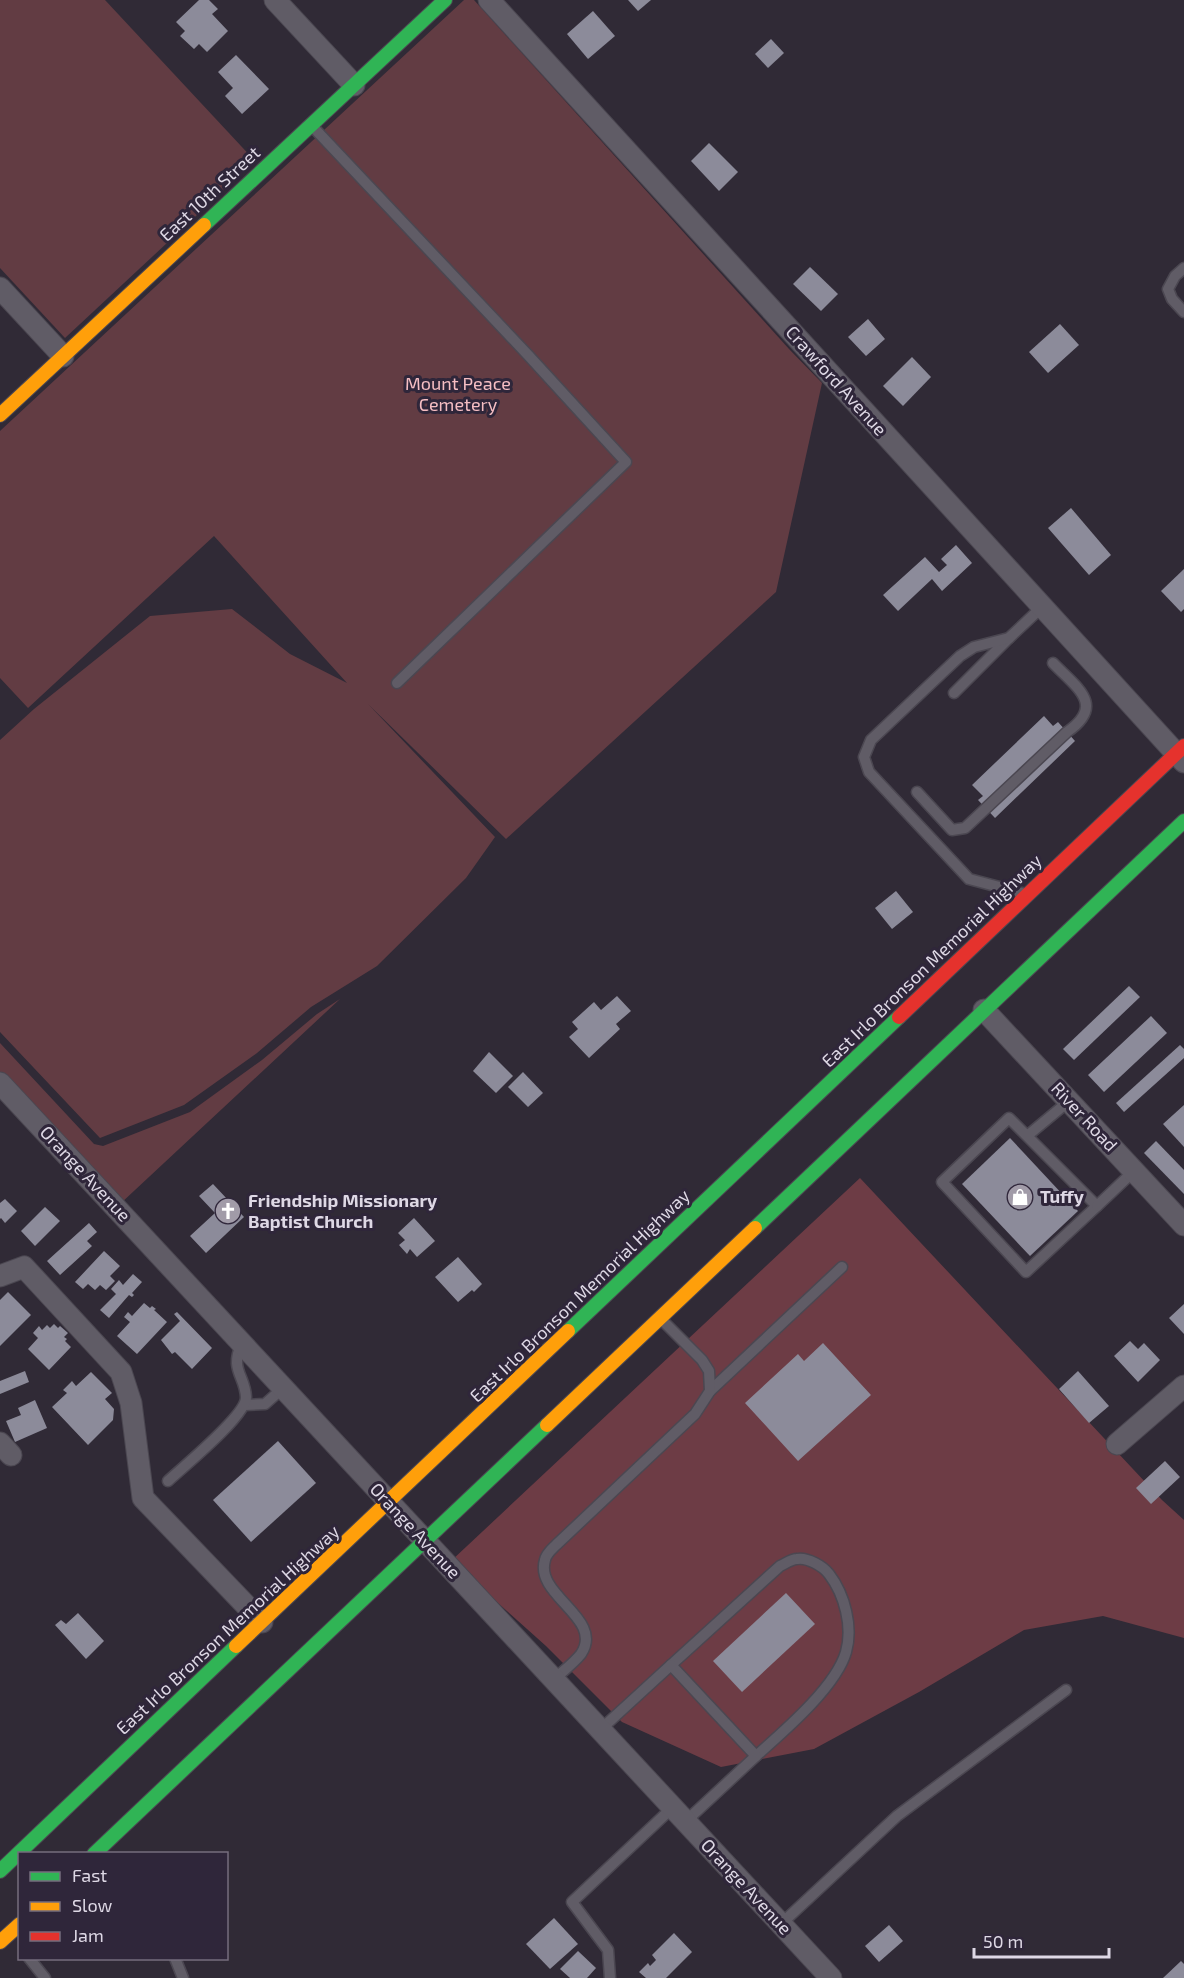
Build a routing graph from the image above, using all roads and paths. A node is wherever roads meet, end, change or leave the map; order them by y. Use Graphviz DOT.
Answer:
graph roads {
  1 [pos="275,0"];
  2 [pos="445,0"];
  3 [pos="489,0"];
  4 [pos="354,85"];
  5 [pos="311,125"];
  6 [pos="1184,268"];
  7 [pos="0,288"];
  8 [pos="1184,312"];
  9 [pos="63,356"];
  10 [pos="0,414"];
  11 [pos="1042,607"];
  12 [pos="1009,638"];
  13 [pos="1053,663"];
  14 [pos="397,683"];
  15 [pos="954,693"];
  16 [pos="1181,754"];
  17 [pos="916,792"];
  18 [pos="1184,820"];
  19 [pos="1028,894"];
  20 [pos="984,1010"];
  21 [pos="0,1083"];
  22 [pos="1069,1101"];
  23 [pos="1027,1136"];
  24 [pos="1134,1171"];
  25 [pos="1097,1206"];
  26 [pos="1184,1225"];
  27 [pos="842,1267"];
  28 [pos="0,1276"];
  29 [pos="660,1318"];
  30 [pos="242,1343"];
  31 [pos="1184,1386"];
  32 [pos="283,1388"];
  33 [pos="710,1391"];
  34 [pos="245,1405"];
  35 [pos="1117,1444"];
  36 [pos="168,1481"];
  37 [pos="389,1502"];
  38 [pos="424,1542"];
  39 [pos="262,1622"];
  40 [pos="671,1665"];
  41 [pos="553,1680"];
  42 [pos="1066,1690"];
  43 [pos="600,1730"];
  44 [pos="756,1756"];
  45 [pos="679,1815"];
  46 [pos="20,1852"];
  47 [pos="100,1852"];
  48 [pos="18,1854"];
  49 [pos="0,1871"];
  50 [pos="781,1924"];
  51 [pos="18,1926"];
  52 [pos="8,1938"];
  53 [pos="30,1960"];
  54 [pos="175,1960"];
  55 [pos="45,1978"];
  56 [pos="183,1978"];
  57 [pos="610,1978"];
  58 [pos="831,1978"];
  1 -- 4 [label="street"];
  2 -- 4 [label="main road, East 10th Street"];
  3 -- 11 [label="street, Crawford Avenue"];
  4 -- 5 [label="main road, East 10th Street"];
  5 -- 9 [label="main road, East 10th Street"];
  5 -- 14 [label="lane"];
  6 -- 8 [label="lane"];
  7 -- 9 [label="street"];
  9 -- 10 [label="main road, East 10th Street"];
  11 -- 12 [label="lane"];
  11 -- 16 [label="street, Crawford Avenue"];
  12 -- 15 [label="lane"];
  12 -- 19 [label="lane"];
  13 -- 17 [label="lane"];
  16 -- 19 [label="main road, East Irlo Bronson Memorial Highway"];
  18 -- 20 [label="main road"];
  19 -- 37 [label="main road, East Irlo Bronson Memorial Highway"];
  20 -- 22 [label="street, River Road"];
  20 -- 29 [label="main road"];
  21 -- 30 [label="street, Orange Avenue"];
  22 -- 23 [label="lane"];
  22 -- 24 [label="street, River Road"];
  23 -- 25 [label="lane"];
  23 -- 25 [label="lane"];
  24 -- 25 [label="lane"];
  24 -- 26 [label="street, River Road"];
  27 -- 33 [label="lane"];
  28 -- 39 [label="street"];
  29 -- 33 [label="lane"];
  29 -- 38 [label="main road"];
  30 -- 32 [label="street, Orange Avenue"];
  30 -- 34 [label="lane"];
  31 -- 35 [label="street"];
  32 -- 34 [label="lane"];
  32 -- 37 [label="street, Orange Avenue"];
  33 -- 41 [label="lane"];
  34 -- 36 [label="lane"];
  37 -- 38 [label="street, Orange Avenue"];
  37 -- 39 [label="main road, East Irlo Bronson Memorial Highway"];
  38 -- 41 [label="street, Orange Avenue"];
  38 -- 47 [label="main road"];
  39 -- 46 [label="main road, East Irlo Bronson Memorial Highway"];
  40 -- 43 [label="lane"];
  40 -- 44 [label="lane"];
  40 -- 44 [label="lane"];
  41 -- 43 [label="street, Orange Avenue"];
  42 -- 50 [label="lane"];
  43 -- 45 [label="street, Orange Avenue"];
  44 -- 45 [label="lane"];
  45 -- 50 [label="street, Orange Avenue"];
  45 -- 57 [label="lane"];
  48 -- 49 [label="main road, East Irlo Bronson Memorial Highway"];
  50 -- 58 [label="street, Orange Avenue"];
  51 -- 52 [label="main road"];
  53 -- 55 [label="lane"];
  54 -- 56 [label="lane"];
}
